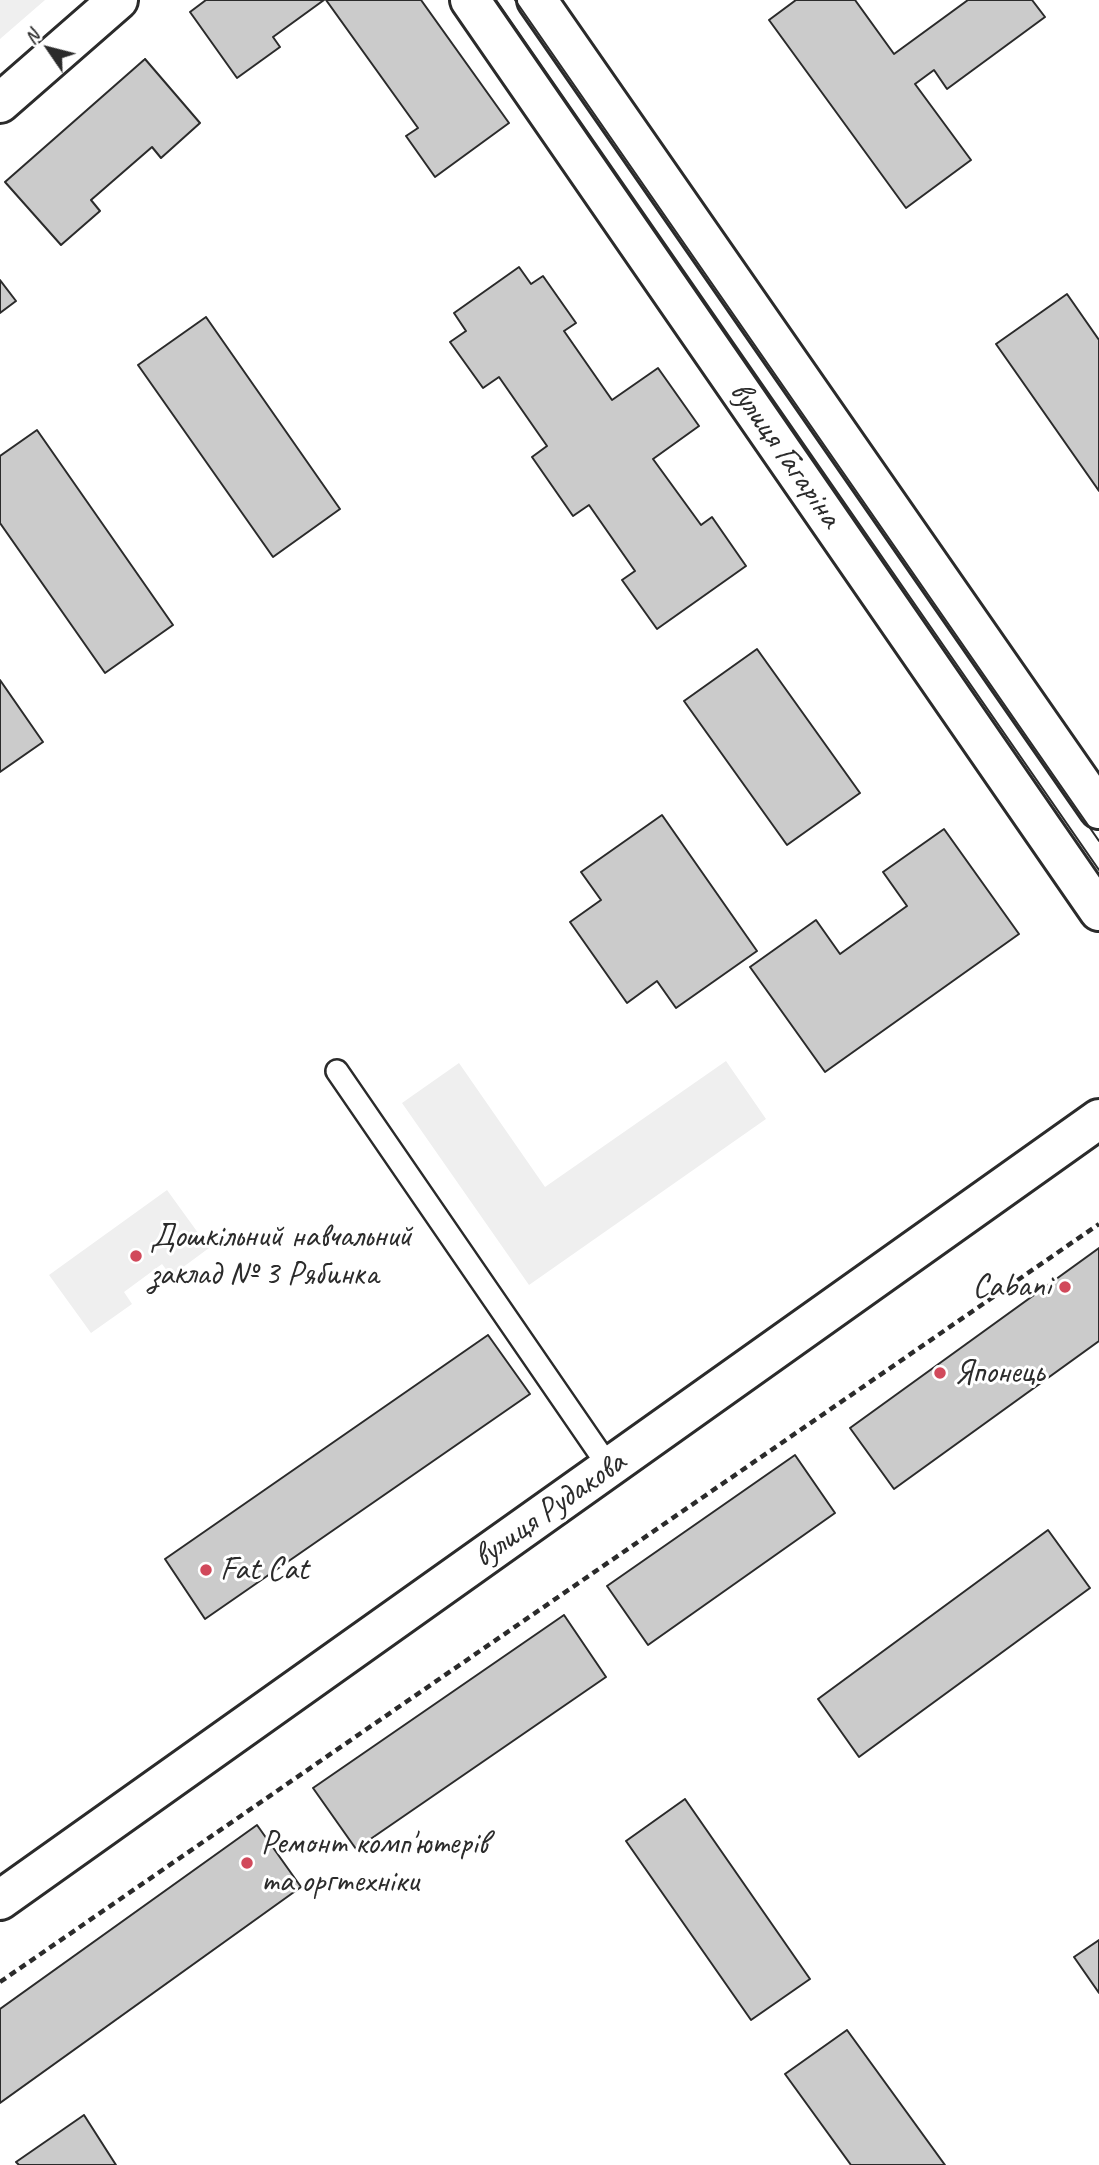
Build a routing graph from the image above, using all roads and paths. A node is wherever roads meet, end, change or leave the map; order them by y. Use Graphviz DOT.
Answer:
graph roads {
  1 [pos="118,0"];
  2 [pos="470,0"];
  3 [pos="537,0"];
  4 [pos="0,103"];
  5 [pos="1099,809"];
  6 [pos="1099,911"];
  7 [pos="337,1071"];
  8 [pos="1099,1119"];
  9 [pos="1099,1224"];
  10 [pos="609,1467"];
  11 [pos="0,1900"];
  12 [pos="0,1982"];
  1 -- 4 [label="street"];
  2 -- 6 [label="street, вулиця Гагаріна"];
  3 -- 5 [label="street, вулиця Гагаріна"];
  7 -- 10 [label="lane"];
  8 -- 10 [label="street, вулиця Рудакова"];
  9 -- 12 [label="path"];
  10 -- 11 [label="street, вулиця Рудакова"];
}
